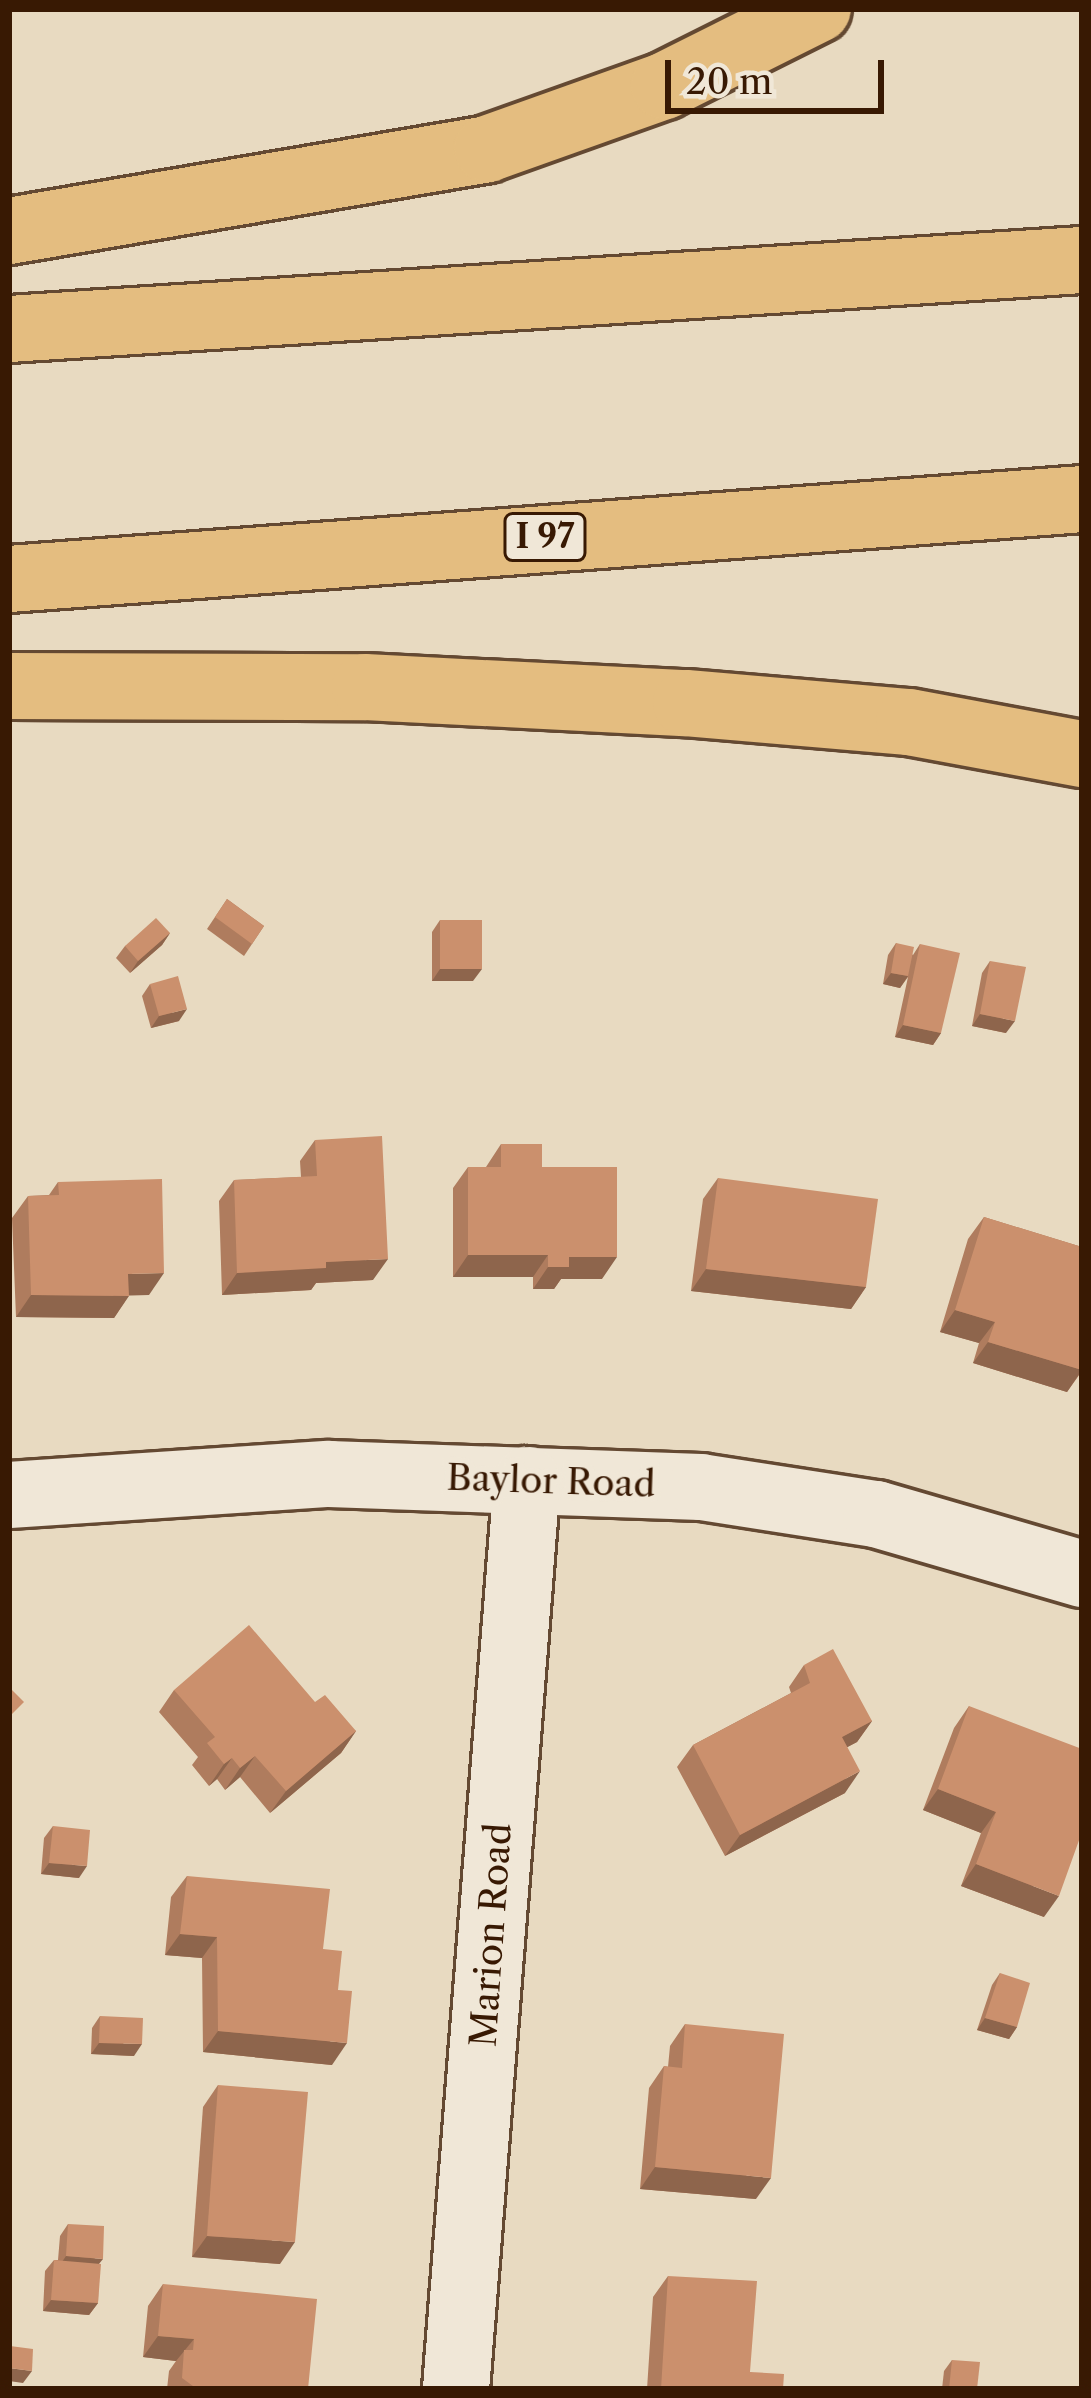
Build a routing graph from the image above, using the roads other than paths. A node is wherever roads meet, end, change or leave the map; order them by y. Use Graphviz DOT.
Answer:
graph roads {
  1 [pos="818,9"];
  2 [pos="9,231"];
  3 [pos="1082,260"];
  4 [pos="9,329"];
  5 [pos="1082,499"];
  6 [pos="9,579"];
  7 [pos="9,686"];
  8 [pos="1082,754"];
  9 [pos="527,1480"];
  10 [pos="9,1495"];
  11 [pos="1082,1574"];
  12 [pos="456,2389"];
  1 -- 2 [label="highway"];
  3 -- 4 [label="highway"];
  5 -- 6 [label="highway, I 97"];
  7 -- 8 [label="highway"];
  9 -- 10 [label="street, Baylor Road"];
  9 -- 11 [label="street, Baylor Road"];
  9 -- 12 [label="street, Marion Road"];
}
